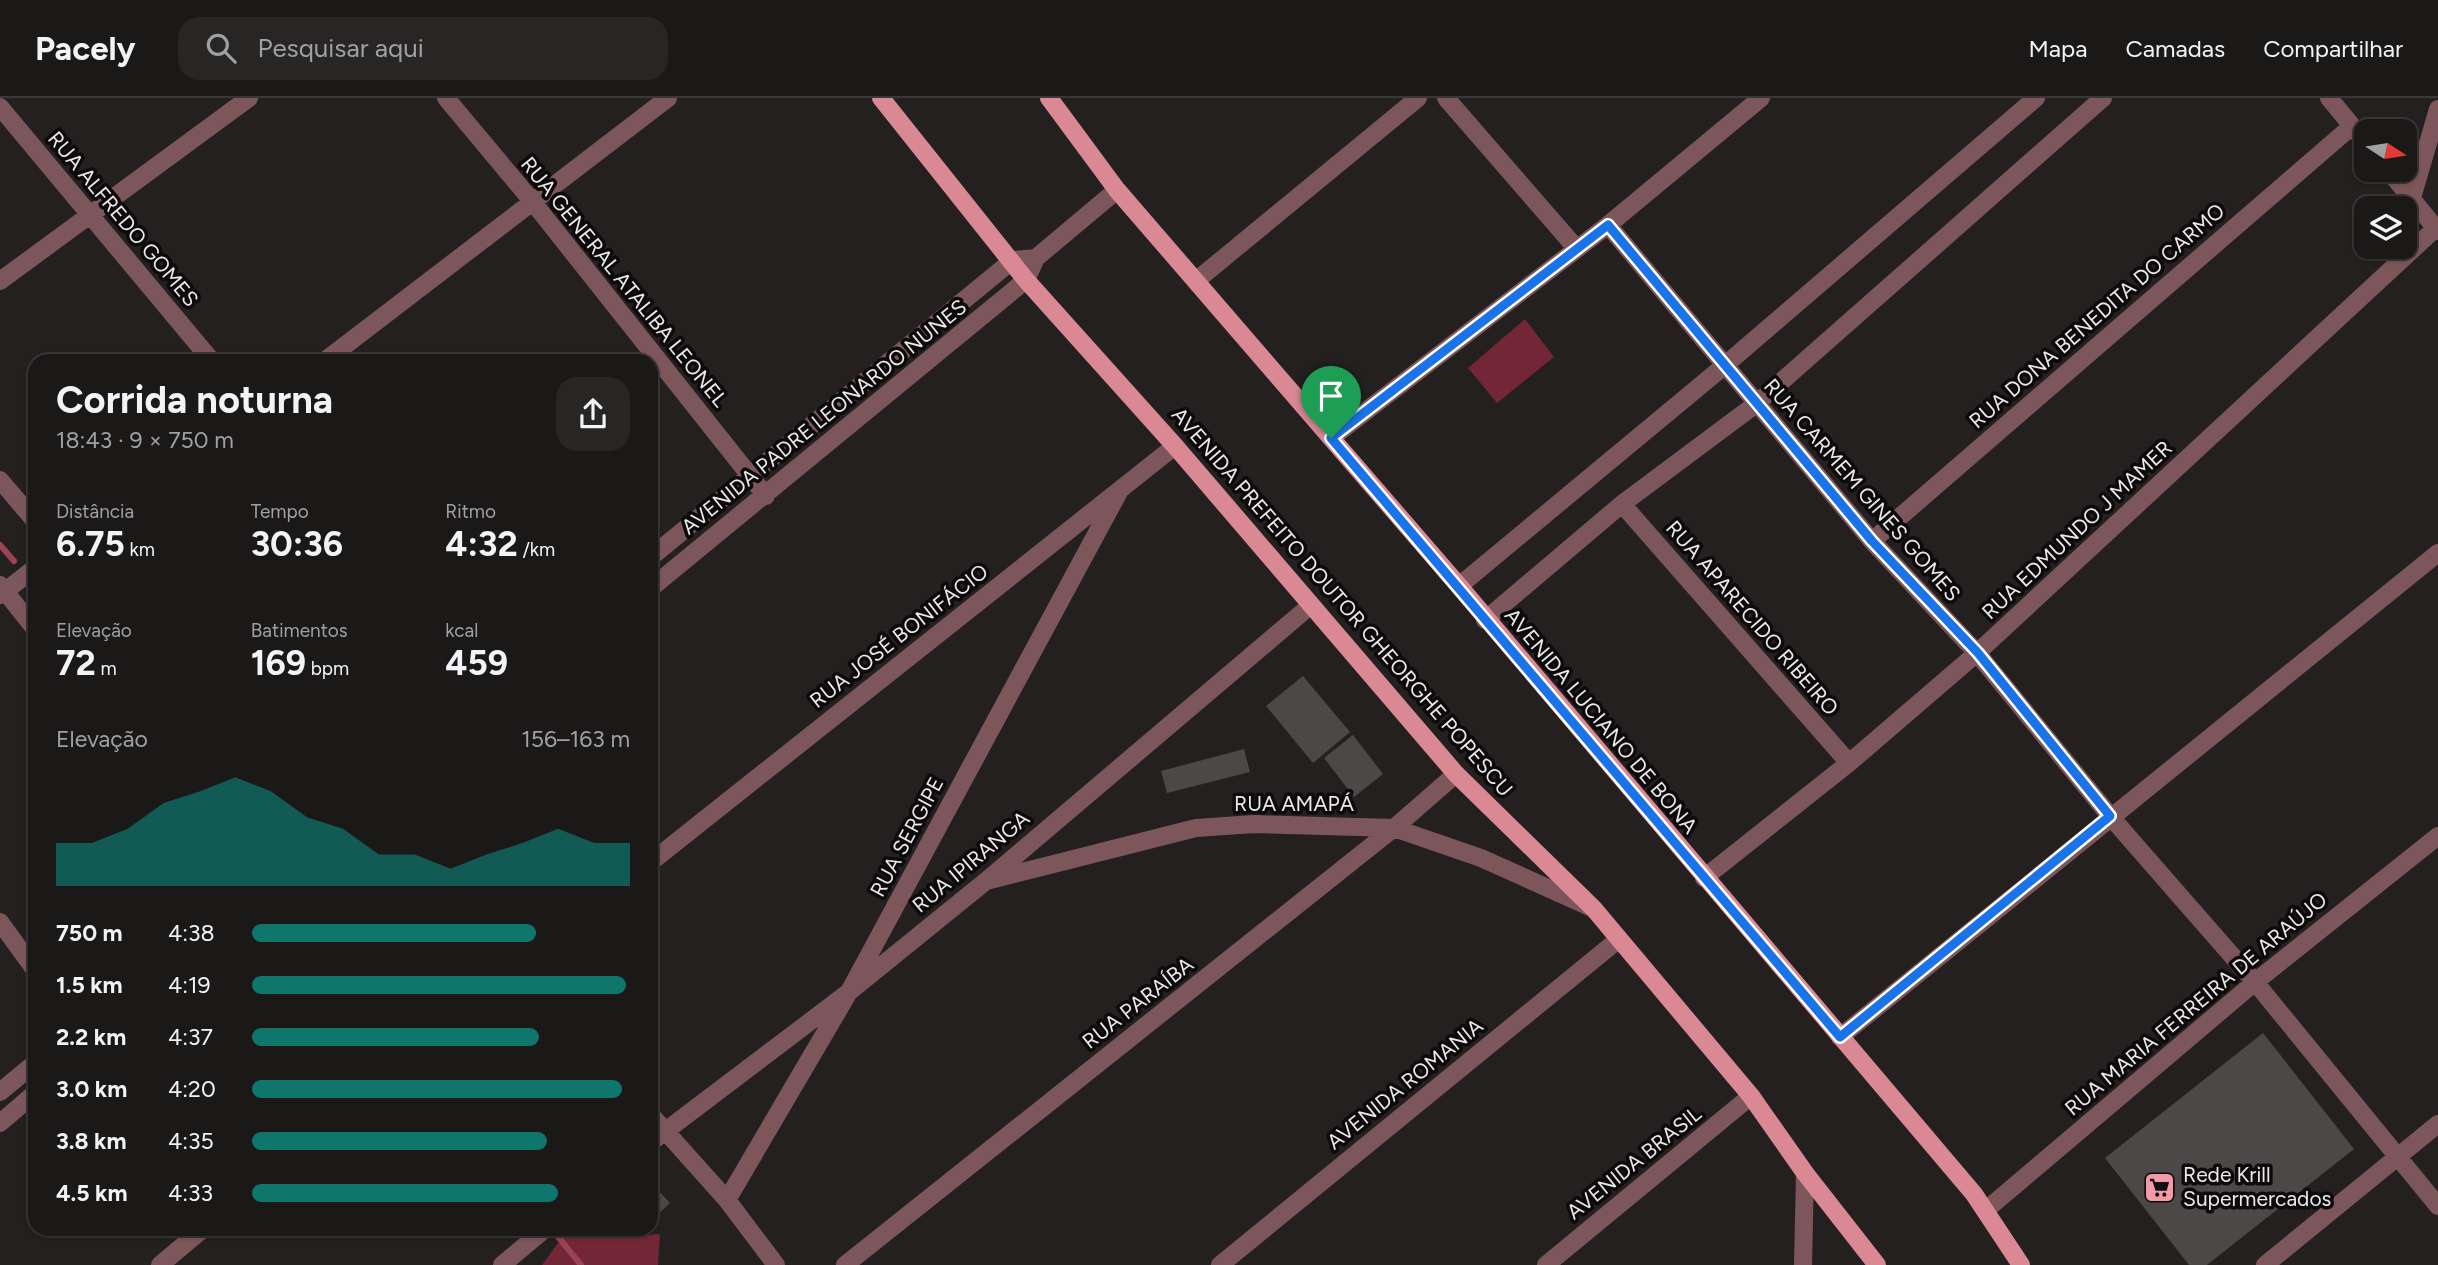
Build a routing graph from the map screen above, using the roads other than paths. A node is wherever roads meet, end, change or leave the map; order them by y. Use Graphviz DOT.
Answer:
graph roads {
  1 [pos="249,98"];
  2 [pos="446,98"];
  3 [pos="668,98"];
  4 [pos="881,98"];
  5 [pos="1049,98"];
  6 [pos="1418,98"];
  7 [pos="1446,98"];
  8 [pos="1761,98"];
  9 [pos="2036,98"];
  10 [pos="2102,98"];
  11 [pos="2329,98"];
  12 [pos="0,107"];
  13 [pos="2438,109"];
  14 [pos="2352,126"];
  15 [pos="2354,128"];
  16 [pos="2398,182"];
  17 [pos="1117,190"];
  18 [pos="2410,196"];
  19 [pos="2413,196"];
  20 [pos="532,201"];
  21 [pos="2417,204"];
  22 [pos="88,215"];
  23 [pos="1608,225"];
  24 [pos="2437,228"];
  25 [pos="1577,249"];
  26 [pos="1036,258"];
  27 [pos="1013,260"];
  28 [pos="1026,280"];
  29 [pos="1196,280"];
  30 [pos="0,281"];
  31 [pos="206,354"];
  32 [pos="334,354"];
  33 [pos="653,354"];
  34 [pos="658,361"];
  35 [pos="1724,366"];
  36 [pos="1756,404"];
  37 [pos="1331,438"];
  38 [pos="1175,446"];
  39 [pos="749,476"];
  40 [pos="0,480"];
  41 [pos="1120,490"];
  42 [pos="766,496"];
  43 [pos="1622,504"];
  44 [pos="28,513"];
  45 [pos="1872,541"];
  46 [pos="658,550"];
  47 [pos="2438,553"];
  48 [pos="28,573"];
  49 [pos="658,582"];
  50 [pos="1459,586"];
  51 [pos="2,590"];
  52 [pos="1311,605"];
  53 [pos="1485,620"];
  54 [pos="28,621"];
  55 [pos="1978,653"];
  56 [pos="1849,763"];
  57 [pos="1455,774"];
  58 [pos="2110,816"];
  59 [pos="1394,828"];
  60 [pos="2438,836"];
  61 [pos="658,856"];
  62 [pos="1704,878"];
  63 [pos="985,881"];
  64 [pos="1594,909"];
  65 [pos="0,922"];
  66 [pos="1619,939"];
  67 [pos="28,960"];
  68 [pos="2255,982"];
  69 [pos="849,992"];
  70 [pos="1840,1037"];
  71 [pos="28,1069"];
  72 [pos="0,1092"];
  73 [pos="1751,1096"];
  74 [pos="28,1099"];
  75 [pos="0,1123"];
  76 [pos="2438,1124"];
  77 [pos="658,1137"];
  78 [pos="2397,1156"];
  79 [pos="1805,1172"];
  80 [pos="727,1200"];
  81 [pos="2438,1206"];
  82 [pos="1986,1210"];
  83 [pos="194,1236"];
  84 [pos="536,1236"];
  85 [pos="160,1265"];
  86 [pos="502,1265"];
  87 [pos="776,1265"];
  88 [pos="845,1265"];
  89 [pos="1220,1265"];
  90 [pos="1546,1265"];
  91 [pos="1803,1265"];
  92 [pos="1877,1265"];
  93 [pos="2021,1265"];
  94 [pos="2265,1265"];
  1 -- 22 [label="street"];
  2 -- 20 [label="street, RUA GENERAL ATALIBA LEONEL"];
  3 -- 20 [label="street"];
  4 -- 27 [label="main road, AVENIDA PREFEITO DOUTOR GHEORGHE POPESCU"];
  5 -- 17 [label="main road, AVENIDA LUCIANO DE BONA"];
  6 -- 29 [label="street"];
  7 -- 25 [label="street"];
  8 -- 23 [label="street"];
  9 -- 35 [label="street"];
  10 -- 36 [label="street"];
  11 -- 14 [label="street"];
  12 -- 22 [label="street, RUA ALFREDO GOMES"];
  13 -- 19 [label="street"];
  14 -- 15 [label="street"];
  14 -- 45 [label="street, RUA DONA BENEDITA DO CARMO"];
  16 -- 18 [label="street"];
  17 -- 26 [label="street"];
  17 -- 29 [label="main road, AVENIDA LUCIANO DE BONA"];
  20 -- 32 [label="street"];
  20 -- 33 [label="street, RUA GENERAL ATALIBA LEONEL"];
  21 -- 24 [label="street"];
  22 -- 30 [label="street"];
  22 -- 31 [label="street, RUA ALFREDO GOMES"];
  23 -- 25 [label="street"];
  23 -- 35 [label="street, RUA CARMEM GINES GOMES"];
  24 -- 55 [label="street, RUA EDMUNDO J MAMER"];
  25 -- 37 [label="street"];
  26 -- 27 [label="street"];
  26 -- 28 [label="street"];
  27 -- 28 [label="main road, AVENIDA PREFEITO DOUTOR GHEORGHE POPESCU"];
  27 -- 39 [label="street, AVENIDA PADRE LEONARDO NUNES"];
  28 -- 38 [label="main road, AVENIDA PREFEITO DOUTOR GHEORGHE POPESCU"];
  28 -- 42 [label="street, AVENIDA PADRE LEONARDO NUNES"];
  29 -- 37 [label="main road, AVENIDA LUCIANO DE BONA"];
  34 -- 39 [label="street, RUA GENERAL ATALIBA LEONEL"];
  35 -- 36 [label="street, RUA CARMEM GINES GOMES"];
  35 -- 50 [label="street"];
  36 -- 43 [label="street"];
  36 -- 45 [label="street, RUA CARMEM GINES GOMES"];
  37 -- 50 [label="main road, AVENIDA LUCIANO DE BONA"];
  38 -- 41 [label="street, RUA JOSÉ BONIFÁCIO"];
  38 -- 52 [label="main road, AVENIDA PREFEITO DOUTOR GHEORGHE POPESCU"];
  39 -- 42 [label="street, RUA GENERAL ATALIBA LEONEL"];
  39 -- 46 [label="street, AVENIDA PADRE LEONARDO NUNES"];
  40 -- 44 [label="street"];
  41 -- 61 [label="street, RUA JOSÉ BONIFÁCIO"];
  41 -- 69 [label="street, RUA SERGIPE"];
  42 -- 49 [label="street, AVENIDA PADRE LEONARDO NUNES"];
  43 -- 53 [label="street"];
  43 -- 56 [label="street, RUA APARECIDO RIBEIRO"];
  45 -- 55 [label="street, RUA CARMEM GINES GOMES"];
  47 -- 58 [label="street"];
  48 -- 51 [label="street"];
  50 -- 53 [label="main road, AVENIDA LUCIANO DE BONA"];
  51 -- 54 [label="street"];
  52 -- 57 [label="main road, AVENIDA PREFEITO DOUTOR GHEORGHE POPESCU"];
  52 -- 63 [label="street, RUA IPIRANGA"];
  53 -- 62 [label="main road, AVENIDA LUCIANO DE BONA"];
  55 -- 56 [label="street, RUA EDMUNDO J MAMER"];
  55 -- 58 [label="street, RUA CARMEM GINES GOMES"];
  56 -- 62 [label="street, RUA EDMUNDO J MAMER"];
  57 -- 59 [label="street, RUA PARAÍBA"];
  57 -- 64 [label="main road, AVENIDA PREFEITO DOUTOR GHEORGHE POPESCU"];
  58 -- 68 [label="street, RUA CARMEM GINES GOMES"];
  58 -- 70 [label="street"];
  59 -- 63 [label="street, RUA AMAPÁ"];
  59 -- 64 [label="street, RUA AMAPÁ"];
  59 -- 88 [label="street, RUA PARAÍBA"];
  60 -- 68 [label="street, RUA MARIA FERREIRA DE ARAÚJO"];
  62 -- 70 [label="main road, AVENIDA LUCIANO DE BONA"];
  63 -- 69 [label="street, RUA IPIRANGA"];
  64 -- 66 [label="main road, AVENIDA PREFEITO DOUTOR GHEORGHE POPESCU"];
  65 -- 67 [label="street"];
  66 -- 73 [label="main road, AVENIDA PREFEITO DOUTOR GHEORGHE POPESCU"];
  66 -- 89 [label="street, AVENIDA ROMANIA"];
  68 -- 78 [label="street, RUA CARMEM GINES GOMES"];
  68 -- 82 [label="street, RUA MARIA FERREIRA DE ARAÚJO"];
  69 -- 77 [label="street, RUA IPIRANGA"];
  69 -- 80 [label="street, RUA SERGIPE"];
  70 -- 82 [label="main road, AVENIDA LUCIANO DE BONA"];
  71 -- 72 [label="street"];
  73 -- 79 [label="main road, AVENIDA PREFEITO DOUTOR GHEORGHE POPESCU"];
  73 -- 90 [label="street, AVENIDA BRASIL"];
  74 -- 75 [label="street"];
  76 -- 78 [label="street"];
  77 -- 80 [label="street"];
  78 -- 81 [label="street, RUA CARMEM GINES GOMES"];
  78 -- 94 [label="street"];
  79 -- 91 [label="street"];
  79 -- 92 [label="main road, AVENIDA PREFEITO DOUTOR GHEORGHE POPESCU"];
  80 -- 87 [label="street"];
  82 -- 93 [label="main road, AVENIDA LUCIANO DE BONA"];
  83 -- 85 [label="street"];
  84 -- 86 [label="street"];
}
